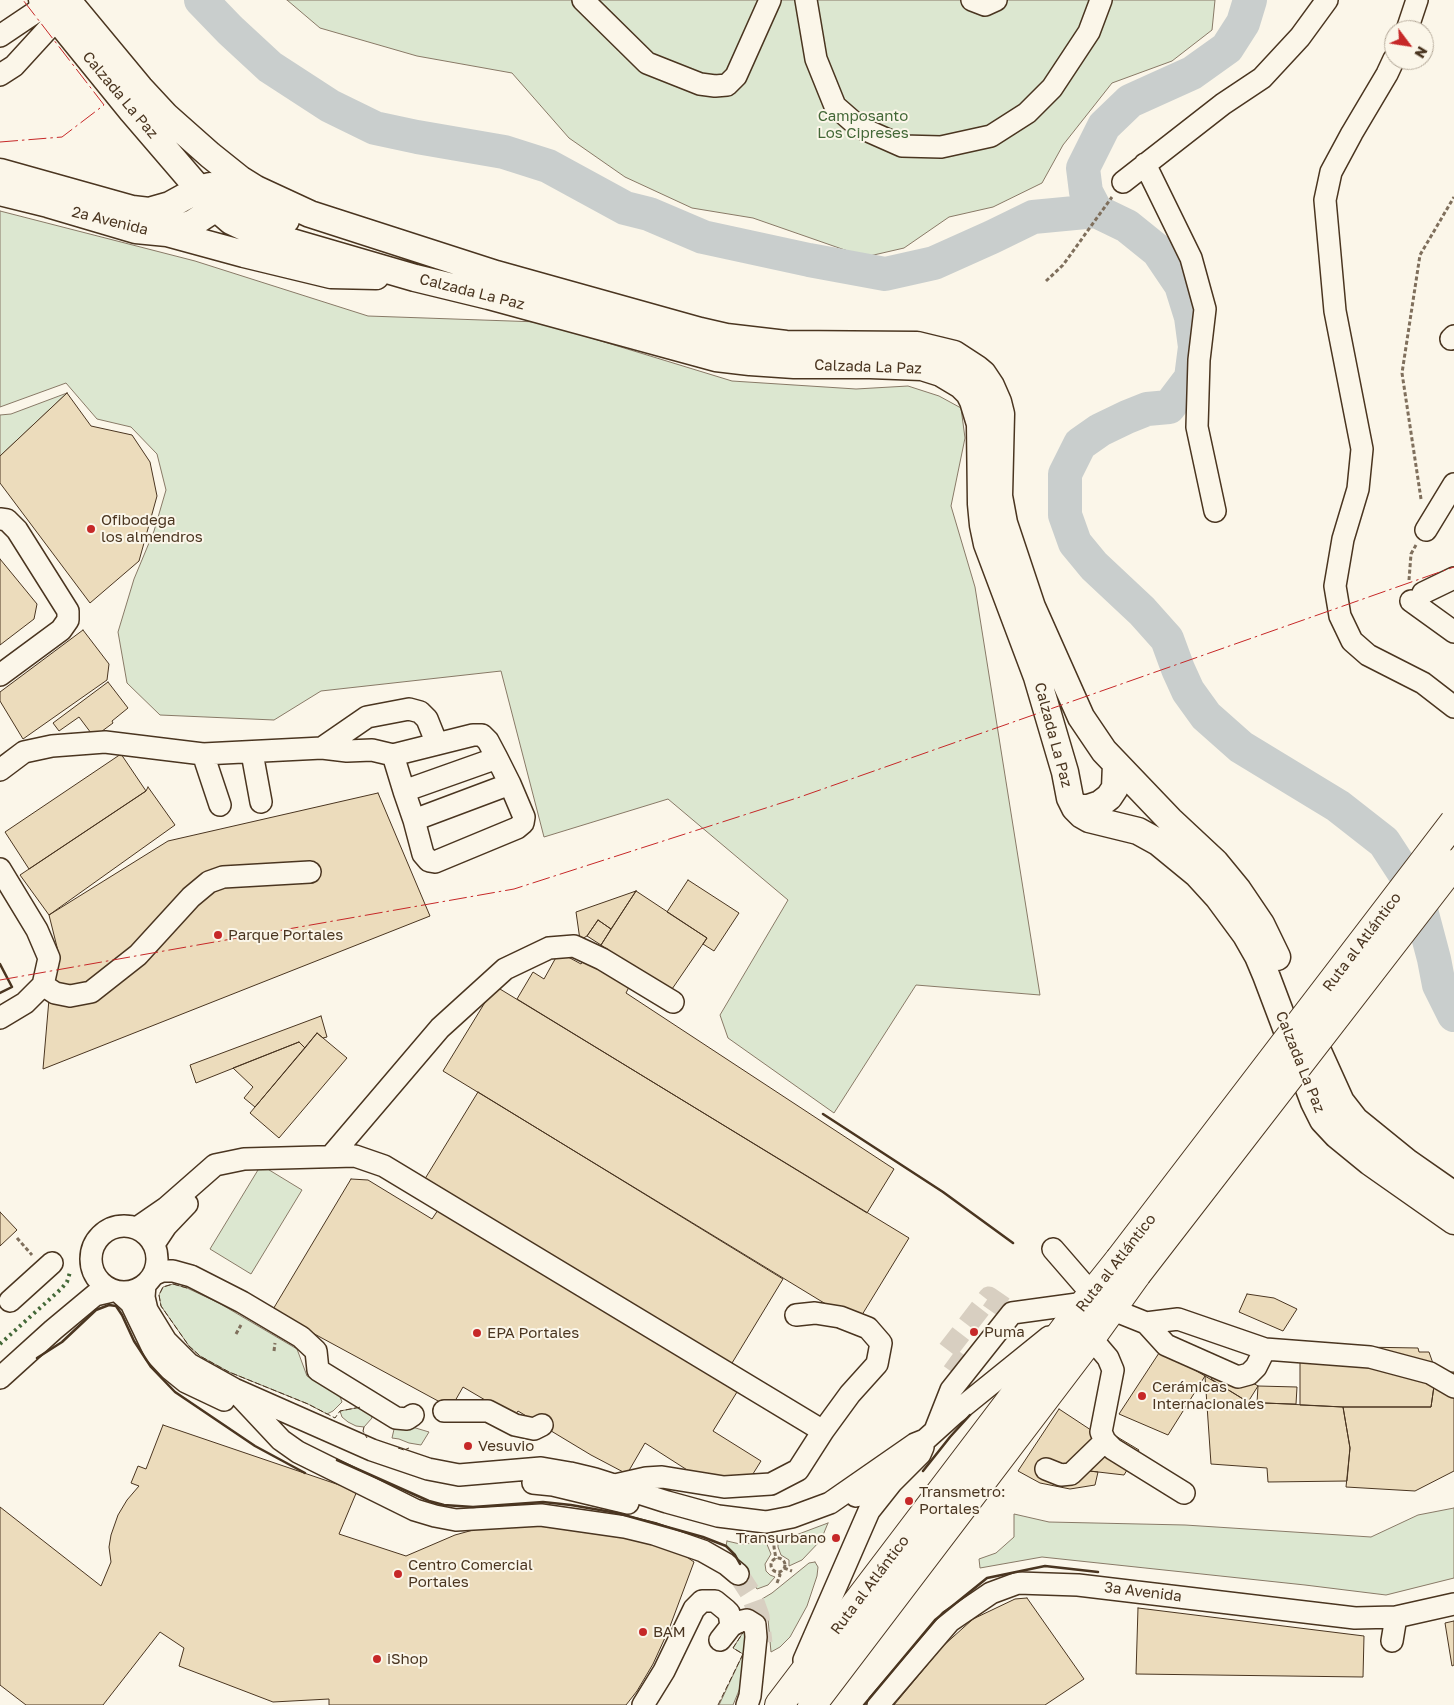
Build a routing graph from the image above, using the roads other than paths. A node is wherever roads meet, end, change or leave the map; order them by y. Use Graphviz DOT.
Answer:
graph roads {
  1 [pos="582,0"];
  2 [pos="770,0"];
  3 [pos="806,0"];
  4 [pos="972,0"];
  5 [pos="996,0"];
  6 [pos="1101,0"];
  7 [pos="1327,0"];
  8 [pos="1417,0"];
  9 [pos="53,6"];
  10 [pos="1410,20"];
  11 [pos="0,36"];
  12 [pos="1389,70"];
  13 [pos="0,75"];
  14 [pos="1145,164"];
  15 [pos="0,172"];
  16 [pos="1123,182"];
  17 [pos="199,189"];
  18 [pos="0,192"];
  19 [pos="216,208"];
  20 [pos="335,223"];
  21 [pos="167,233"];
  22 [pos="415,278"];
  23 [pos="1454,484"];
  24 [pos="1215,511"];
  25 [pos="2,515"];
  26 [pos="1426,530"];
  27 [pos="1454,578"];
  28 [pos="1454,632"];
  29 [pos="0,675"];
  30 [pos="1454,707"];
  31 [pos="367,717"];
  32 [pos="437,744"];
  33 [pos="322,748"];
  34 [pos="382,752"];
  35 [pos="252,753"];
  36 [pos="203,754"];
  37 [pos="497,758"];
  38 [pos="1116,764"];
  39 [pos="0,770"];
  40 [pos="510,784"];
  41 [pos="404,790"];
  42 [pos="261,802"];
  43 [pos="220,805"];
  44 [pos="1075,808"];
  45 [pos="414,820"];
  46 [pos="1454,822"];
  47 [pos="1454,864"];
  48 [pos="0,870"];
  49 [pos="310,872"];
  50 [pos="43,985"];
  51 [pos="673,1002"];
  52 [pos="0,1018"];
  53 [pos="331,1156"];
  54 [pos="244,1159"];
  55 [pos="1454,1195"];
  56 [pos="1454,1220"];
  57 [pos="137,1228"];
  58 [pos="1053,1249"];
  59 [pos="52,1263"];
  60 [pos="152,1264"];
  61 [pos="1128,1267"];
  62 [pos="91,1268"];
  63 [pos="116,1292"];
  64 [pos="10,1300"];
  65 [pos="1090,1306"];
  66 [pos="796,1315"];
  67 [pos="1146,1323"];
  68 [pos="1091,1338"];
  69 [pos="1265,1349"];
  70 [pos="0,1361"];
  71 [pos="0,1378"];
  72 [pos="1454,1387"];
  73 [pos="234,1389"];
  74 [pos="444,1411"];
  75 [pos="256,1415"];
  76 [pos="413,1415"];
  77 [pos="542,1425"];
  78 [pos="823,1431"];
  79 [pos="930,1435"];
  80 [pos="1105,1441"];
  81 [pos="1046,1469"];
  82 [pos="615,1485"];
  83 [pos="1184,1493"];
  84 [pos="881,1496"];
  85 [pos="738,1574"];
  86 [pos="1454,1604"];
  87 [pos="1396,1617"];
  88 [pos="1392,1641"];
  89 [pos="785,1697"];
  90 [pos="643,1705"];
  91 [pos="748,1705"];
  92 [pos="812,1705"];
  93 [pos="878,1705"];
  1 -- 2 [label="street"];
  3 -- 6 [label="street"];
  4 -- 5 [label="street"];
  7 -- 14 [label="street"];
  8 -- 10 [label="street"];
  9 -- 11 [label="street"];
  9 -- 13 [label="street"];
  9 -- 17 [label="main road, Calzada La Paz"];
  9 -- 20 [label="main road, Calzada La Paz"];
  12 -- 30 [label="street"];
  14 -- 16 [label="street"];
  14 -- 24 [label="street"];
  15 -- 17 [label="main road, 2a Avenida"];
  17 -- 19 [label="main road, Calzada La Paz"];
  17 -- 20 [label="main road"];
  18 -- 21 [label="main road, 2a Avenida"];
  19 -- 21 [label="main road, 2a Avenida"];
  19 -- 22 [label="main road, Calzada La Paz"];
  20 -- 38 [label="main road, Calzada La Paz"];
  21 -- 22 [label="main road"];
  22 -- 44 [label="main road, Calzada La Paz"];
  23 -- 26 [label="street"];
  25 -- 29 [label="street"];
  27 -- 28 [label="street"];
  31 -- 32 [label="street"];
  31 -- 33 [label="street"];
  31 -- 34 [label="street"];
  32 -- 34 [label="street"];
  32 -- 37 [label="street"];
  33 -- 34 [label="street"];
  33 -- 35 [label="street"];
  34 -- 41 [label="street"];
  35 -- 36 [label="street"];
  35 -- 42 [label="street"];
  36 -- 39 [label="street"];
  36 -- 43 [label="street"];
  37 -- 40 [label="street"];
  37 -- 41 [label="street"];
  38 -- 44 [label="main road"];
  38 -- 55 [label="main road, Calzada La Paz"];
  40 -- 45 [label="street"];
  40 -- 45 [label="street"];
  41 -- 45 [label="street"];
  44 -- 56 [label="main road, Calzada La Paz"];
  46 -- 61 [label="highway, Ruta al Atlántico, bridge"];
  47 -- 61 [label="highway, Ruta al Atlántico, bridge"];
  48 -- 50 [label="street"];
  49 -- 50 [label="street"];
  50 -- 52 [label="street"];
  51 -- 53 [label="street"];
  53 -- 54 [label="street"];
  53 -- 78 [label="street"];
  54 -- 57 [label="street"];
  54 -- 60 [label="street"];
  57 -- 60 [label="street"];
  57 -- 62 [label="street"];
  58 -- 65 [label="street"];
  59 -- 64 [label="street"];
  60 -- 63 [label="street"];
  60 -- 73 [label="street"];
  60 -- 76 [label="street"];
  61 -- 65 [label="highway, Ruta al Atlántico"];
  62 -- 63 [label="street"];
  62 -- 70 [label="street"];
  63 -- 71 [label="street"];
  63 -- 75 [label="street"];
  65 -- 67 [label="street"];
  65 -- 68 [label="highway, Ruta al Atlántico"];
  65 -- 79 [label="street"];
  65 -- 79 [label="street"];
  65 -- 89 [label="highway, Ruta al Atlántico"];
  66 -- 78 [label="street"];
  67 -- 69 [label="street"];
  67 -- 69 [label="street"];
  68 -- 80 [label="street"];
  68 -- 92 [label="highway, Ruta al Atlántico"];
  69 -- 72 [label="street"];
  73 -- 75 [label="street"];
  73 -- 82 [label="street"];
  74 -- 77 [label="street"];
  75 -- 84 [label="street"];
  75 -- 85 [label="street"];
  78 -- 82 [label="street"];
  79 -- 82 [label="street"];
  79 -- 84 [label="street"];
  80 -- 81 [label="street"];
  80 -- 83 [label="street"];
  84 -- 89 [label="street"];
  86 -- 87 [label="street, 3a Avenida"];
  87 -- 88 [label="street"];
  87 -- 93 [label="street, 3a Avenida"];
  90 -- 91 [label="street"];
}
